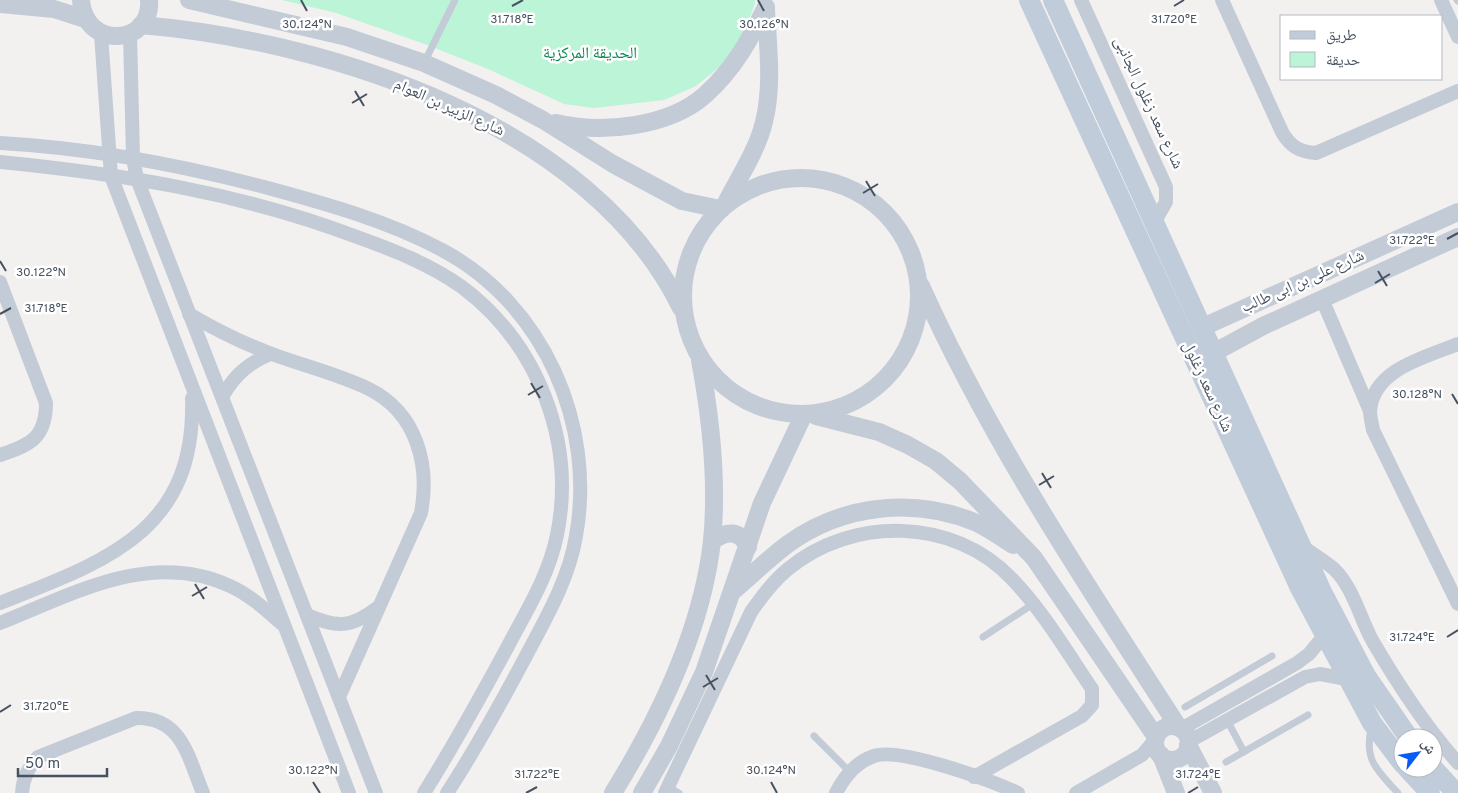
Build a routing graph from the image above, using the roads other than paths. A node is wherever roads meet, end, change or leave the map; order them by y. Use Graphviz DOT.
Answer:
graph roads {
  1 [pos="81,0"];
  2 [pos="149,0"];
  3 [pos="189,0"];
  4 [pos="455,0"];
  5 [pos="1029,0"];
  6 [pos="1053,0"];
  7 [pos="1082,0"];
  8 [pos="1222,0"];
  9 [pos="1441,0"];
  10 [pos="0,4"];
  11 [pos="766,4"];
  12 [pos="85,19"];
  13 [pos="136,29"];
  14 [pos="101,34"];
  15 [pos="1458,37"];
  16 [pos="1073,43"];
  17 [pos="1054,52"];
  18 [pos="424,63"];
  19 [pos="1458,91"];
  20 [pos="543,120"];
  21 [pos="0,143"];
  22 [pos="108,154"];
  23 [pos="133,158"];
  24 [pos="0,162"];
  25 [pos="111,176"];
  26 [pos="137,179"];
  27 [pos="722,207"];
  28 [pos="1458,212"];
  29 [pos="1155,221"];
  30 [pos="1458,237"];
  31 [pos="918,278"];
  32 [pos="0,282"];
  33 [pos="496,289"];
  34 [pos="1322,299"];
  35 [pos="483,304"];
  36 [pos="1254,304"];
  37 [pos="0,307"];
  38 [pos="190,314"];
  39 [pos="684,314"];
  40 [pos="13,315"];
  41 [pos="1263,326"];
  42 [pos="1203,327"];
  43 [pos="1458,344"];
  44 [pos="1215,352"];
  45 [pos="270,354"];
  46 [pos="699,357"];
  47 [pos="192,387"];
  48 [pos="222,397"];
  49 [pos="1370,412"];
  50 [pos="807,414"];
  51 [pos="0,456"];
  52 [pos="712,541"];
  53 [pos="1301,546"];
  54 [pos="748,548"];
  55 [pos="283,554"];
  56 [pos="1034,558"];
  57 [pos="260,563"];
  58 [pos="732,591"];
  59 [pos="531,602"];
  60 [pos="0,603"];
  61 [pos="1033,604"];
  62 [pos="1458,604"];
  63 [pos="378,607"];
  64 [pos="550,611"];
  65 [pos="307,615"];
  66 [pos="0,623"];
  67 [pos="285,626"];
  68 [pos="1324,636"];
  69 [pos="983,637"];
  70 [pos="1272,656"];
  71 [pos="1297,663"];
  72 [pos="1304,677"];
  73 [pos="1347,679"];
  74 [pos="1215,690"];
  75 [pos="339,697"];
  76 [pos="1224,705"];
  77 [pos="1185,707"];
  78 [pos="1308,715"];
  79 [pos="1227,719"];
  80 [pos="1372,723"];
  81 [pos="1402,728"];
  82 [pos="814,736"];
  83 [pos="1184,736"];
  84 [pos="1155,748"];
  85 [pos="1393,751"];
  86 [pos="1244,752"];
  87 [pos="1226,762"];
  88 [pos="1458,763"];
  89 [pos="850,772"];
  90 [pos="974,777"];
  91 [pos="1416,778"];
  92 [pos="1442,778"];
  93 [pos="995,789"];
  94 [pos="670,791"];
  95 [pos="22,793"];
  96 [pos="203,793"];
  97 [pos="350,793"];
  98 [pos="376,793"];
  99 [pos="424,793"];
  100 [pos="447,793"];
  101 [pos="613,793"];
  102 [pos="642,793"];
  103 [pos="836,793"];
  104 [pos="1018,793"];
  105 [pos="1076,793"];
  106 [pos="1176,793"];
  107 [pos="1213,793"];
  108 [pos="1398,793"];
  109 [pos="1430,793"];
  110 [pos="1456,793"];
  1 -- 12 [label="street"];
  2 -- 13 [label="street"];
  3 -- 18 [label="street, شارع الزبير بن العوام"];
  4 -- 18 [label="lane"];
  5 -- 17 [label="main road, شارع سعد زغلول"];
  6 -- 16 [label="main road, شارع سعد زغلول"];
  7 -- 29 [label="street, شارع سعد زغلول الجانبى"];
  8 -- 19 [label="street"];
  9 -- 15 [label="street"];
  10 -- 12 [label="street"];
  11 -- 20 [label="street"];
  11 -- 27 [label="street"];
  12 -- 14 [label="street"];
  13 -- 14 [label="street, شارع الزبير بن العوام"];
  13 -- 23 [label="street"];
  13 -- 39 [label="street, شارع الزبير بن العوام"];
  14 -- 22 [label="street"];
  16 -- 17 [label="main road"];
  16 -- 29 [label="main road, شارع سعد زغلول"];
  17 -- 68 [label="main road, شارع سعد زغلول"];
  18 -- 20 [label="street, شارع الزبير بن العوام"];
  20 -- 27 [label="street, شارع الزبير بن العوام"];
  21 -- 22 [label="street"];
  22 -- 23 [label="street"];
  22 -- 25 [label="street"];
  23 -- 26 [label="street"];
  23 -- 33 [label="street"];
  24 -- 25 [label="street"];
  25 -- 26 [label="street"];
  25 -- 47 [label="street"];
  26 -- 35 [label="street"];
  26 -- 38 [label="street"];
  27 -- 31 [label="street"];
  27 -- 39 [label="street"];
  28 -- 36 [label="street, شارع على بن ابى طالب"];
  29 -- 42 [label="main road, شارع سعد زغلول"];
  30 -- 34 [label="street, شارع على بن ابى طالب"];
  31 -- 50 [label="street"];
  31 -- 83 [label="street"];
  32 -- 40 [label="street"];
  33 -- 35 [label="street"];
  33 -- 64 [label="street"];
  34 -- 41 [label="street, شارع على بن ابى طالب"];
  34 -- 49 [label="street"];
  35 -- 59 [label="street"];
  36 -- 41 [label="street"];
  36 -- 42 [label="street, شارع على بن ابى طالب"];
  37 -- 40 [label="street"];
  38 -- 45 [label="street"];
  38 -- 48 [label="street"];
  39 -- 46 [label="street"];
  40 -- 51 [label="street"];
  41 -- 44 [label="street, شارع على بن ابى طالب"];
  42 -- 44 [label="main road, شارع سعد زغلول"];
  43 -- 49 [label="street"];
  44 -- 53 [label="main road, شارع سعد زغلول"];
  45 -- 48 [label="street"];
  45 -- 63 [label="street"];
  46 -- 50 [label="street"];
  46 -- 52 [label="street"];
  47 -- 57 [label="street"];
  47 -- 60 [label="street"];
  48 -- 55 [label="street"];
  49 -- 62 [label="street"];
  50 -- 54 [label="street"];
  50 -- 56 [label="street"];
  52 -- 54 [label="street"];
  52 -- 101 [label="street"];
  53 -- 81 [label="main road, شارع سعد زغلول"];
  53 -- 88 [label="street"];
  54 -- 58 [label="street"];
  55 -- 57 [label="street"];
  55 -- 65 [label="street"];
  56 -- 58 [label="street"];
  56 -- 84 [label="street"];
  57 -- 67 [label="street"];
  58 -- 102 [label="street"];
  59 -- 64 [label="street"];
  59 -- 99 [label="street"];
  61 -- 69 [label="lane"];
  61 -- 90 [label="street"];
  61 -- 94 [label="street"];
  63 -- 65 [label="street"];
  63 -- 75 [label="street"];
  64 -- 100 [label="street"];
  65 -- 75 [label="street"];
  66 -- 67 [label="street"];
  67 -- 97 [label="street"];
  68 -- 71 [label="street"];
  68 -- 73 [label="main road, شارع سعد زغلول"];
  70 -- 74 [label="lane"];
  71 -- 72 [label="street"];
  71 -- 76 [label="street"];
  72 -- 73 [label="street"];
  72 -- 79 [label="street"];
  73 -- 80 [label="main road, شارع سعد زغلول"];
  74 -- 76 [label="lane"];
  74 -- 77 [label="lane"];
  75 -- 98 [label="street"];
  76 -- 83 [label="street"];
  78 -- 86 [label="lane"];
  79 -- 83 [label="street"];
  79 -- 86 [label="lane"];
  80 -- 85 [label="main road, شارع سعد زغلول"];
  80 -- 108 [label="lane"];
  82 -- 89 [label="lane"];
  83 -- 84 [label="street"];
  83 -- 84 [label="street"];
  83 -- 107 [label="street"];
  84 -- 105 [label="street"];
  84 -- 106 [label="street"];
  86 -- 87 [label="lane"];
  89 -- 90 [label="street"];
  89 -- 103 [label="street"];
  90 -- 93 [label="street"];
  91 -- 109 [label="main road"];
  92 -- 110 [label="main road"];
  93 -- 104 [label="street"];
  95 -- 96 [label="street"];
}
